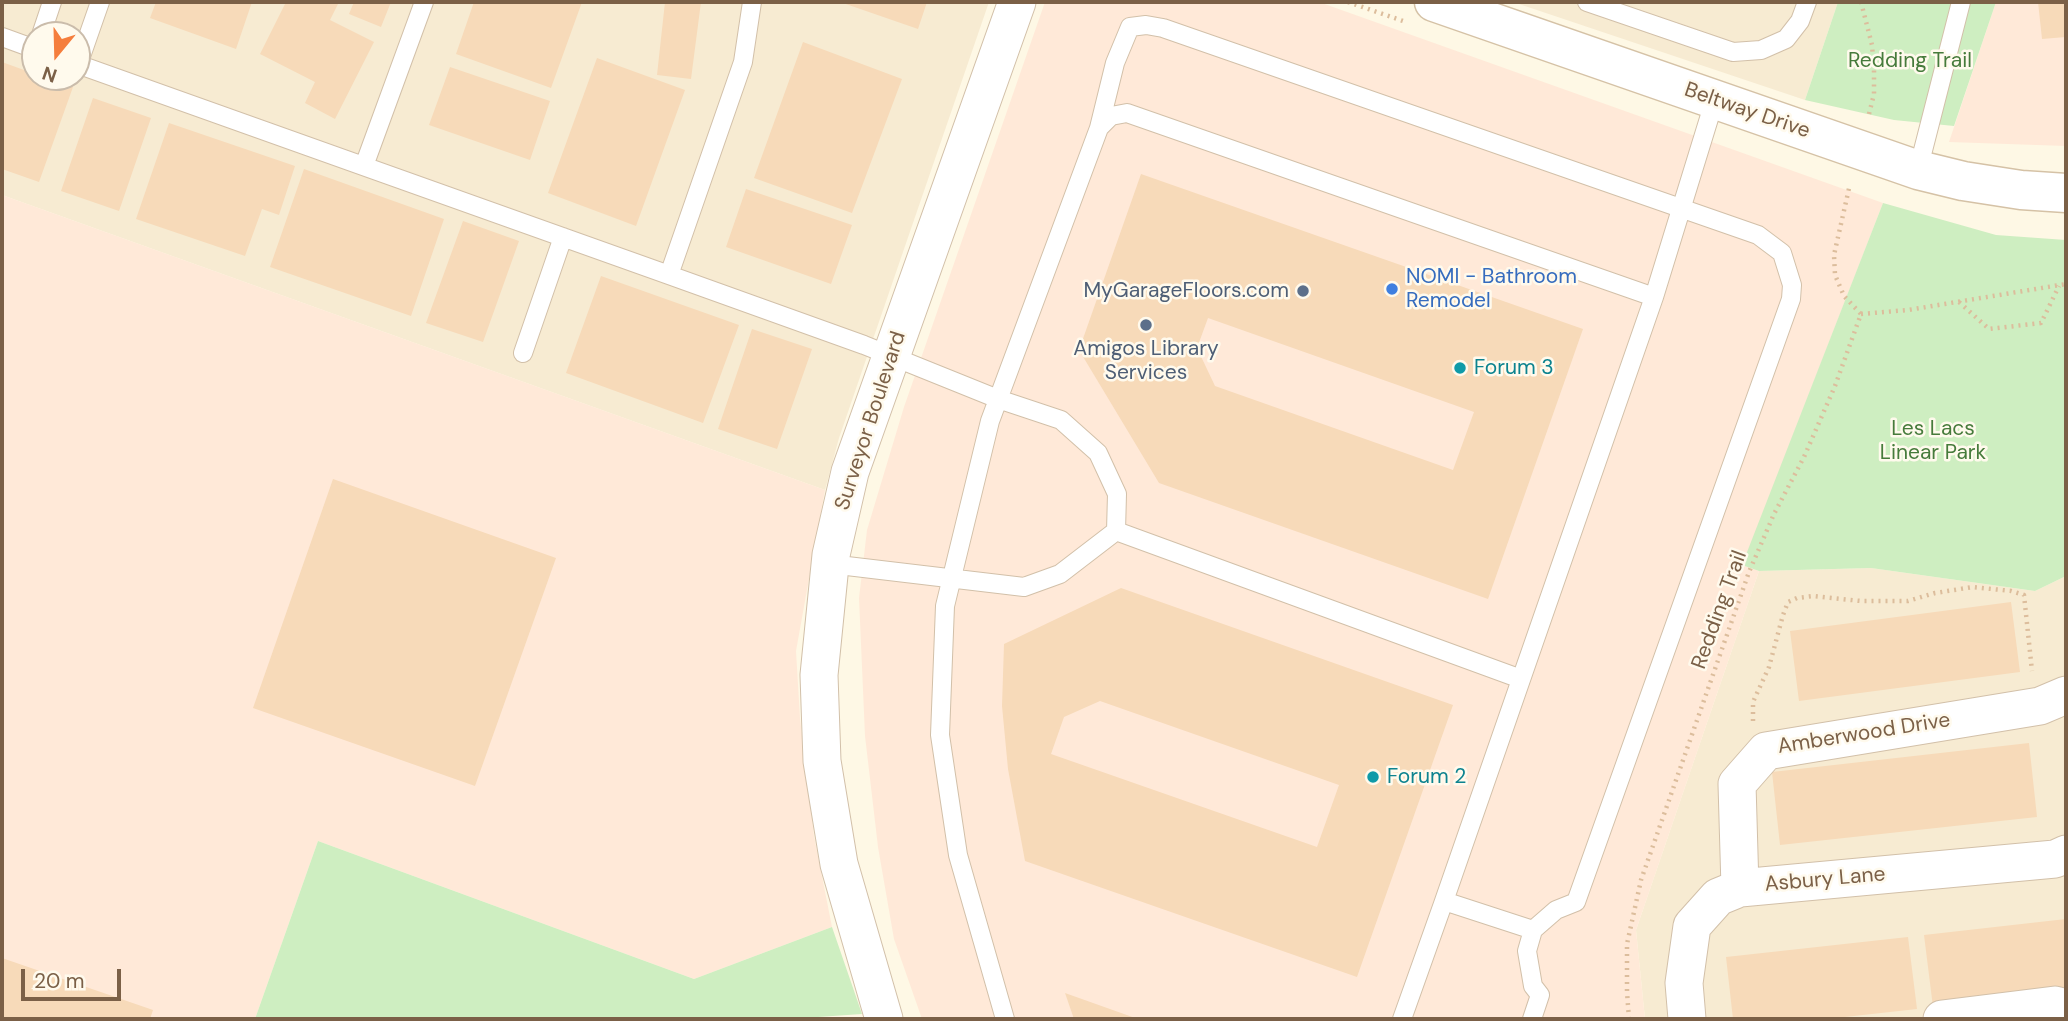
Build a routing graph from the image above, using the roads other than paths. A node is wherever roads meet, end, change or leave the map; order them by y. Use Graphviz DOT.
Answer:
graph roads {
  1 [pos="52,2"];
  2 [pos="100,2"];
  3 [pos="424,2"];
  4 [pos="752,2"];
  5 [pos="1017,2"];
  6 [pos="1434,2"];
  7 [pos="1587,2"];
  8 [pos="1807,2"];
  9 [pos="1961,2"];
  10 [pos="46,21"];
  11 [pos="91,26"];
  12 [pos="2,37"];
  13 [pos="21,44"];
  14 [pos="91,69"];
  15 [pos="1715,99"];
  16 [pos="1099,128"];
  17 [pos="364,166"];
  18 [pos="1918,170"];
  19 [pos="2066,193"];
  20 [pos="1681,209"];
  21 [pos="563,237"];
  22 [pos="669,275"];
  23 [pos="1654,297"];
  24 [pos="523,353"];
  25 [pos="890,355"];
  26 [pos="998,399"];
  27 [pos="1116,531"];
  28 [pos="830,564"];
  29 [pos="952,578"];
  30 [pos="1521,679"];
  31 [pos="2066,695"];
  32 [pos="2066,855"];
  33 [pos="1740,888"];
  34 [pos="1444,901"];
  35 [pos="1533,930"];
  36 [pos="2066,1008"];
  37 [pos="884,1019"];
  38 [pos="1005,1019"];
  39 [pos="1402,1019"];
  40 [pos="1532,1019"];
  41 [pos="1687,1019"];
  42 [pos="1942,1019"];
  1 -- 10 [label="lane"];
  2 -- 11 [label="lane"];
  3 -- 17 [label="lane"];
  4 -- 22 [label="lane"];
  5 -- 25 [label="street, Surveyor Boulevard"];
  6 -- 15 [label="street, Beltway Drive"];
  7 -- 8 [label="lane"];
  9 -- 18 [label="lane"];
  12 -- 13 [label="lane"];
  14 -- 17 [label="lane"];
  15 -- 18 [label="street, Beltway Drive"];
  15 -- 20 [label="lane"];
  16 -- 20 [label="lane"];
  16 -- 23 [label="lane"];
  16 -- 26 [label="lane"];
  17 -- 21 [label="lane"];
  18 -- 19 [label="street, Beltway Drive"];
  20 -- 23 [label="lane"];
  20 -- 35 [label="lane"];
  21 -- 22 [label="lane"];
  21 -- 24 [label="lane"];
  22 -- 25 [label="lane"];
  23 -- 30 [label="lane"];
  25 -- 26 [label="lane"];
  25 -- 28 [label="street, Surveyor Boulevard"];
  26 -- 27 [label="lane"];
  26 -- 29 [label="lane"];
  27 -- 29 [label="lane"];
  27 -- 30 [label="lane"];
  28 -- 29 [label="lane"];
  28 -- 37 [label="street, Surveyor Boulevard"];
  29 -- 38 [label="lane"];
  30 -- 34 [label="lane"];
  31 -- 33 [label="street, Amberwood Drive"];
  32 -- 33 [label="street, Asbury Lane"];
  33 -- 41 [label="street, Asbury Lane"];
  34 -- 35 [label="lane"];
  34 -- 39 [label="lane"];
  35 -- 40 [label="lane"];
  36 -- 42 [label="street"];
}
